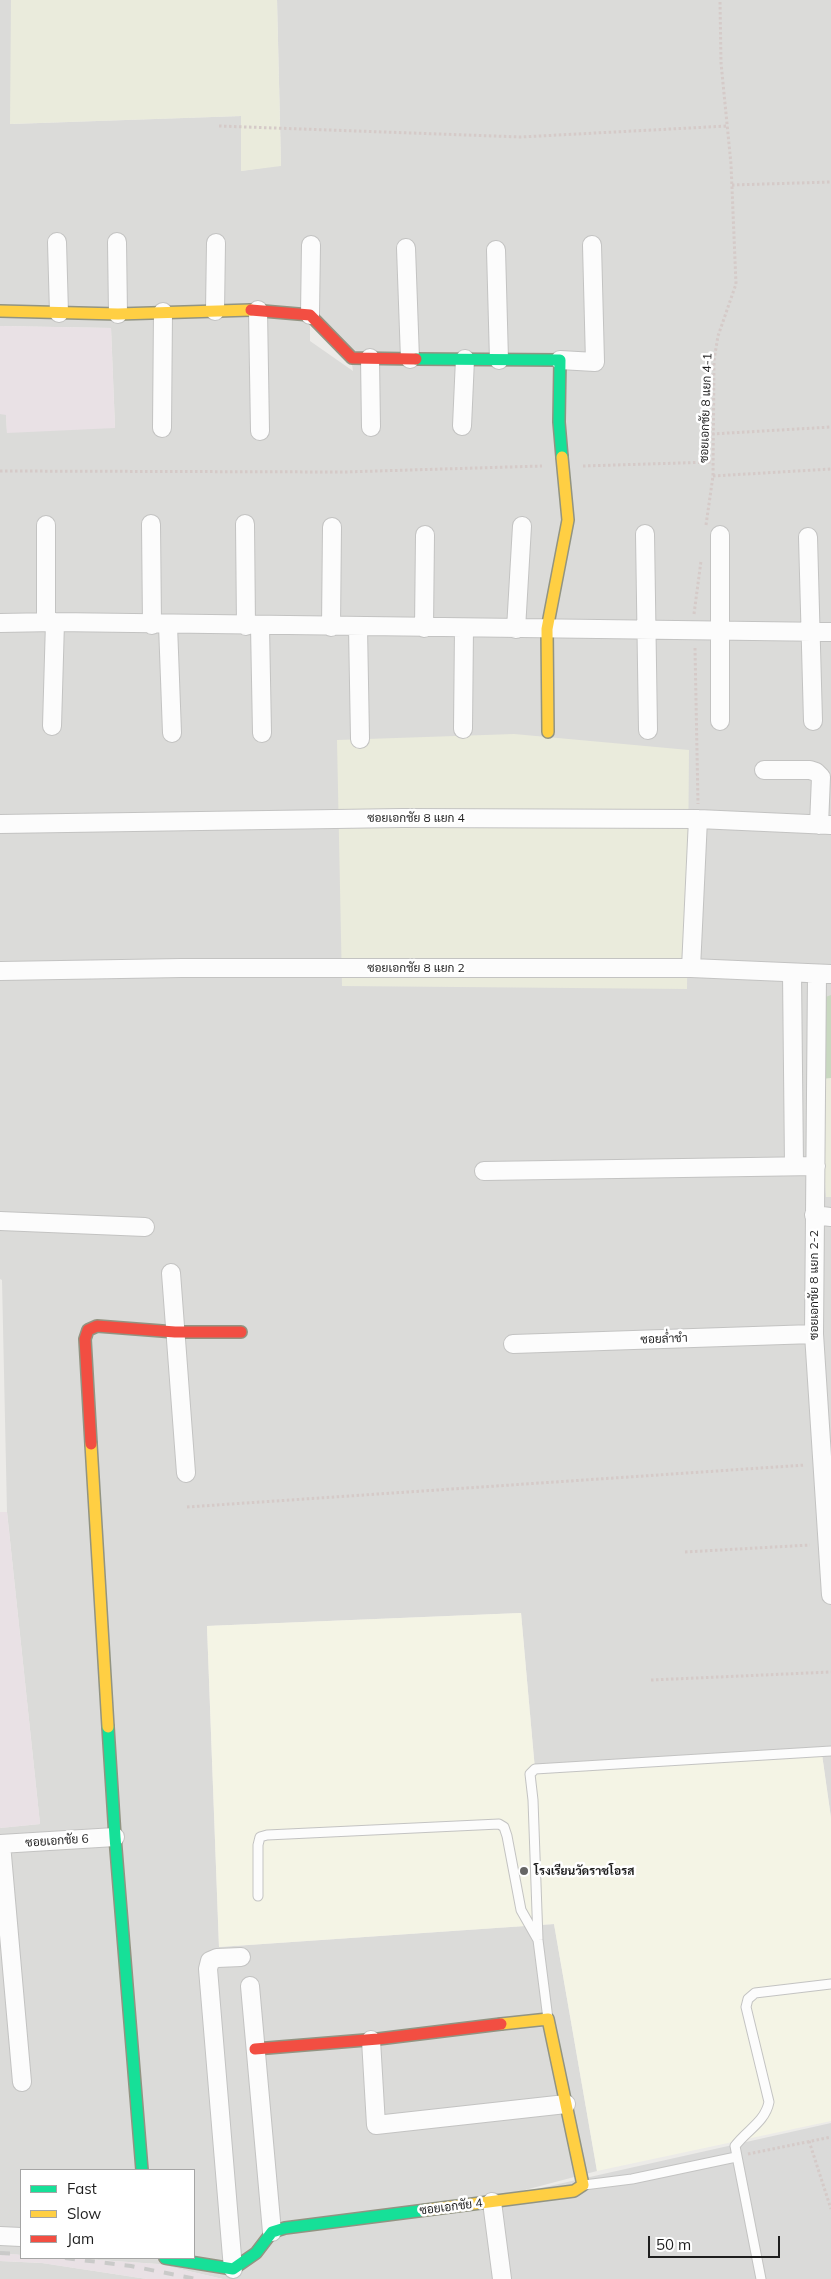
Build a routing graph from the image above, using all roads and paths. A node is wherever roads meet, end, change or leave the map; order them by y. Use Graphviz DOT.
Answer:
graph roads {
  1 [pos="720,0"];
  2 [pos="219,126"];
  3 [pos="728,126"];
  4 [pos="831,182"];
  5 [pos="732,185"];
  6 [pos="57,242"];
  7 [pos="117,242"];
  8 [pos="216,243"];
  9 [pos="311,245"];
  10 [pos="592,245"];
  11 [pos="406,248"];
  12 [pos="496,250"];
  13 [pos="258,310"];
  14 [pos="215,311"];
  15 [pos="0,312"];
  16 [pos="163,312"];
  17 [pos="60,313"];
  18 [pos="118,314"];
  19 [pos="310,315"];
  20 [pos="370,358"];
  21 [pos="410,359"];
  22 [pos="465,359"];
  23 [pos="499,360"];
  24 [pos="560,360"];
  25 [pos="462,426"];
  26 [pos="371,427"];
  27 [pos="831,427"];
  28 [pos="162,428"];
  29 [pos="260,431"];
  30 [pos="712,434"];
  31 [pos="713,462"];
  32 [pos="564,466"];
  33 [pos="831,469"];
  34 [pos="0,471"];
  35 [pos="713,476"];
  36 [pos="151,524"];
  37 [pos="245,524"];
  38 [pos="46,525"];
  39 [pos="522,526"];
  40 [pos="332,527"];
  41 [pos="713,531"];
  42 [pos="425,534"];
  43 [pos="646,534"];
  44 [pos="808,537"];
  45 [pos="702,553"];
  46 [pos="50,622"];
  47 [pos="0,623"];
  48 [pos="160,625"];
  49 [pos="253,626"];
  50 [pos="331,626"];
  51 [pos="358,627"];
  52 [pos="424,628"];
  53 [pos="464,628"];
  54 [pos="516,629"];
  55 [pos="547,629"];
  56 [pos="647,630"];
  57 [pos="695,631"];
  58 [pos="720,631"];
  59 [pos="811,632"];
  60 [pos="831,632"];
  61 [pos="720,721"];
  62 [pos="813,721"];
  63 [pos="52,726"];
  64 [pos="464,729"];
  65 [pos="648,730"];
  66 [pos="548,732"];
  67 [pos="172,733"];
  68 [pos="262,733"];
  69 [pos="360,739"];
  70 [pos="764,770"];
  71 [pos="698,819"];
  72 [pos="0,824"];
  73 [pos="825,825"];
  74 [pos="690,968"];
  75 [pos="0,971"];
  76 [pos="792,973"];
  77 [pos="824,974"];
  78 [pos="794,1166"];
  79 [pos="816,1166"];
  80 [pos="484,1171"];
  81 [pos="822,1216"];
  82 [pos="0,1221"];
  83 [pos="145,1227"];
  84 [pos="171,1273"];
  85 [pos="175,1332"];
  86 [pos="240,1332"];
  87 [pos="814,1334"];
  88 [pos="513,1344"];
  89 [pos="823,1464"];
  90 [pos="186,1473"];
  91 [pos="187,1508"];
  92 [pos="828,1544"];
  93 [pos="685,1552"];
  94 [pos="831,1595"];
  95 [pos="831,1672"];
  96 [pos="651,1680"];
  97 [pos="831,1751"];
  98 [pos="115,1837"];
  99 [pos="0,1844"];
  100 [pos="258,1896"];
  101 [pos="538,1940"];
  102 [pos="241,1957"];
  103 [pos="831,1984"];
  104 [pos="250,1986"];
  105 [pos="548,2019"];
  106 [pos="370,2040"];
  107 [pos="255,2049"];
  108 [pos="22,2082"];
  109 [pos="566,2104"];
  110 [pos="831,2137"];
  111 [pos="808,2141"];
  112 [pos="736,2157"];
  113 [pos="142,2169"];
  114 [pos="583,2185"];
  115 [pos="492,2202"];
  116 [pos="831,2209"];
  117 [pos="272,2232"];
  118 [pos="0,2236"];
  119 [pos="20,2237"];
  120 [pos="171,2259"];
  121 [pos="233,2269"];
  122 [pos="502,2279"];
  123 [pos="761,2279"];
  1 -- 3 [label="path, ซอยเอกชัย 8 แยก 4-1"];
  2 -- 3 [label="path"];
  3 -- 5 [label="path, ซอยเอกชัย 8 แยก 4-1"];
  4 -- 5 [label="path"];
  5 -- 30 [label="path, ซอยเอกชัย 8 แยก 4-1"];
  6 -- 17 [label="street"];
  7 -- 18 [label="street"];
  8 -- 14 [label="street"];
  9 -- 19 [label="street"];
  10 -- 24 [label="street"];
  11 -- 21 [label="street"];
  12 -- 23 [label="street"];
  13 -- 14 [label="street"];
  13 -- 19 [label="street"];
  13 -- 29 [label="street"];
  14 -- 16 [label="street"];
  15 -- 17 [label="street"];
  16 -- 18 [label="street"];
  16 -- 28 [label="street"];
  17 -- 18 [label="street"];
  19 -- 20 [label="street"];
  20 -- 21 [label="street"];
  20 -- 26 [label="street"];
  21 -- 22 [label="street"];
  22 -- 23 [label="street"];
  22 -- 25 [label="street"];
  23 -- 24 [label="street"];
  24 -- 32 [label="street"];
  27 -- 30 [label="path"];
  30 -- 31 [label="path, ซอยเอกชัย 8 แยก 4-1"];
  31 -- 32 [label="path"];
  31 -- 35 [label="path, ซอยเอกชัย 8 แยก 4-1"];
  32 -- 34 [label="path"];
  32 -- 55 [label="street"];
  33 -- 35 [label="path"];
  35 -- 41 [label="path, ซอยเอกชัย 8 แยก 4-1"];
  36 -- 48 [label="street"];
  37 -- 49 [label="street"];
  38 -- 46 [label="street"];
  39 -- 54 [label="street"];
  40 -- 50 [label="street"];
  41 -- 58 [label="street"];
  42 -- 52 [label="street"];
  43 -- 56 [label="street"];
  44 -- 59 [label="street"];
  45 -- 57 [label="path"];
  46 -- 47 [label="street"];
  46 -- 48 [label="street"];
  46 -- 63 [label="street"];
  48 -- 49 [label="street"];
  48 -- 67 [label="street"];
  49 -- 50 [label="street"];
  49 -- 68 [label="street"];
  50 -- 51 [label="street"];
  51 -- 52 [label="street"];
  51 -- 69 [label="street"];
  52 -- 53 [label="street"];
  53 -- 54 [label="street"];
  53 -- 64 [label="street"];
  54 -- 55 [label="street"];
  55 -- 56 [label="street"];
  55 -- 66 [label="street"];
  56 -- 57 [label="street"];
  56 -- 65 [label="street"];
  57 -- 58 [label="street"];
  57 -- 71 [label="path"];
  58 -- 59 [label="street"];
  58 -- 61 [label="street"];
  59 -- 60 [label="street"];
  59 -- 62 [label="street"];
  70 -- 73 [label="street"];
  71 -- 72 [label="street, ซอยเอกชัย 8 แยก 4"];
  71 -- 73 [label="street, ซอยเอกชัย 8 แยก 4"];
  71 -- 74 [label="street"];
  74 -- 75 [label="street, ซอยเอกชัย 8 แยก 2"];
  74 -- 76 [label="street, ซอยเอกชัย 8 แยก 2"];
  76 -- 77 [label="street, ซอยเอกชัย 8 แยก 2"];
  76 -- 78 [label="street"];
  77 -- 79 [label="street, ซอยเอกชัย 8 แยก 2-2"];
  78 -- 79 [label="street"];
  78 -- 80 [label="street"];
  79 -- 81 [label="street, ซอยเอกชัย 8 แยก 2-2"];
  81 -- 87 [label="street, ซอยเอกชัย 8 แยก 2-2"];
  82 -- 83 [label="street"];
  84 -- 85 [label="street"];
  85 -- 86 [label="street"];
  85 -- 90 [label="street"];
  85 -- 98 [label="street"];
  87 -- 88 [label="street, ซอยล่ำชำ"];
  87 -- 89 [label="street, ซอยเอกชัย 8 แยก 2-2"];
  89 -- 91 [label="path"];
  89 -- 92 [label="street, ซอยเอกชัย 8 แยก 2-2"];
  92 -- 93 [label="path"];
  92 -- 94 [label="street, ซอยเอกชัย 8 แยก 2-2"];
  95 -- 96 [label="path"];
  97 -- 101 [label="lane"];
  98 -- 99 [label="street, ซอยเอกชัย 6"];
  98 -- 113 [label="street"];
  99 -- 108 [label="street"];
  100 -- 101 [label="lane"];
  101 -- 105 [label="lane"];
  102 -- 121 [label="street"];
  103 -- 112 [label="lane"];
  104 -- 107 [label="street"];
  105 -- 106 [label="street"];
  105 -- 109 [label="street"];
  106 -- 107 [label="street"];
  106 -- 109 [label="street"];
  107 -- 117 [label="street"];
  109 -- 114 [label="street"];
  110 -- 111 [label="path"];
  111 -- 112 [label="path"];
  111 -- 116 [label="path"];
  112 -- 114 [label="lane"];
  112 -- 123 [label="lane"];
  114 -- 115 [label="street, ซอยเอกชัย 4"];
  115 -- 117 [label="street, ซอยเอกชัย 4"];
  115 -- 122 [label="street"];
  117 -- 121 [label="street"];
  118 -- 119 [label="street"];
  120 -- 121 [label="street"];
}
